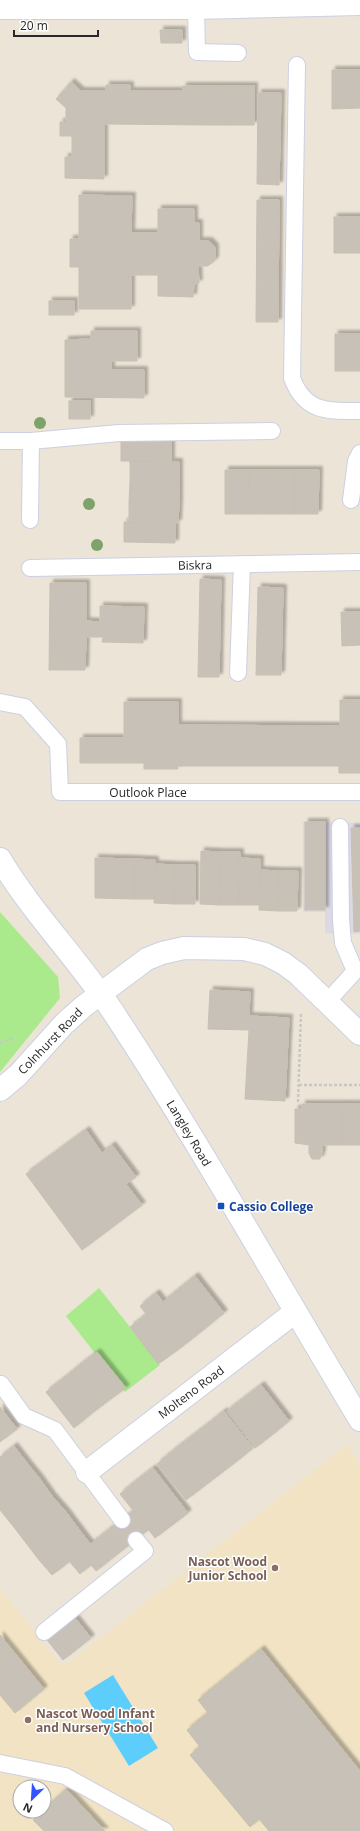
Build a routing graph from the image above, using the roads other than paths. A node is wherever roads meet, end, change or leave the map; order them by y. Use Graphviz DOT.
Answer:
graph roads {
  1 [pos="87,4"];
  2 [pos="360,4"];
  3 [pos="201,5"];
  4 [pos="0,8"];
  5 [pos="238,53"];
  6 [pos="297,65"];
  7 [pos="360,411"];
  8 [pos="272,431"];
  9 [pos="0,441"];
  10 [pos="31,441"];
  11 [pos="360,453"];
  12 [pos="351,500"];
  13 [pos="30,520"];
  14 [pos="360,562"];
  15 [pos="242,564"];
  16 [pos="30,568"];
  17 [pos="238,673"];
  18 [pos="0,702"];
  19 [pos="360,792"];
  20 [pos="340,828"];
  21 [pos="0,859"];
  22 [pos="102,993"];
  23 [pos="327,1002"];
  24 [pos="360,1034"];
  25 [pos="0,1090"];
  26 [pos="296,1312"];
  27 [pos="1,1384"];
  28 [pos="360,1420"];
  29 [pos="87,1472"];
  30 [pos="122,1520"];
  31 [pos="136,1540"];
  32 [pos="44,1632"];
  33 [pos="0,1763"];
  34 [pos="165,1831"];
  1 -- 3 [label="street"];
  1 -- 4 [label="street"];
  2 -- 3 [label="street"];
  3 -- 5 [label="lane"];
  6 -- 7 [label="lane"];
  8 -- 10 [label="lane"];
  9 -- 10 [label="lane"];
  10 -- 13 [label="lane"];
  11 -- 12 [label="lane"];
  14 -- 15 [label="lane, Biskra"];
  15 -- 16 [label="lane, Biskra"];
  15 -- 17 [label="lane"];
  18 -- 19 [label="lane, Outlook Place"];
  20 -- 23 [label="lane"];
  21 -- 22 [label="street, Langley Road"];
  22 -- 23 [label="street, Colnhurst Road"];
  22 -- 25 [label="street, Colnhurst Road"];
  22 -- 26 [label="street, Langley Road"];
  23 -- 24 [label="street, Colnhurst Road"];
  26 -- 28 [label="street, Langley Road"];
  26 -- 29 [label="street, Molteno Road"];
  27 -- 29 [label="lane"];
  29 -- 30 [label="lane"];
  31 -- 32 [label="lane"];
  33 -- 34 [label="lane"];
}
